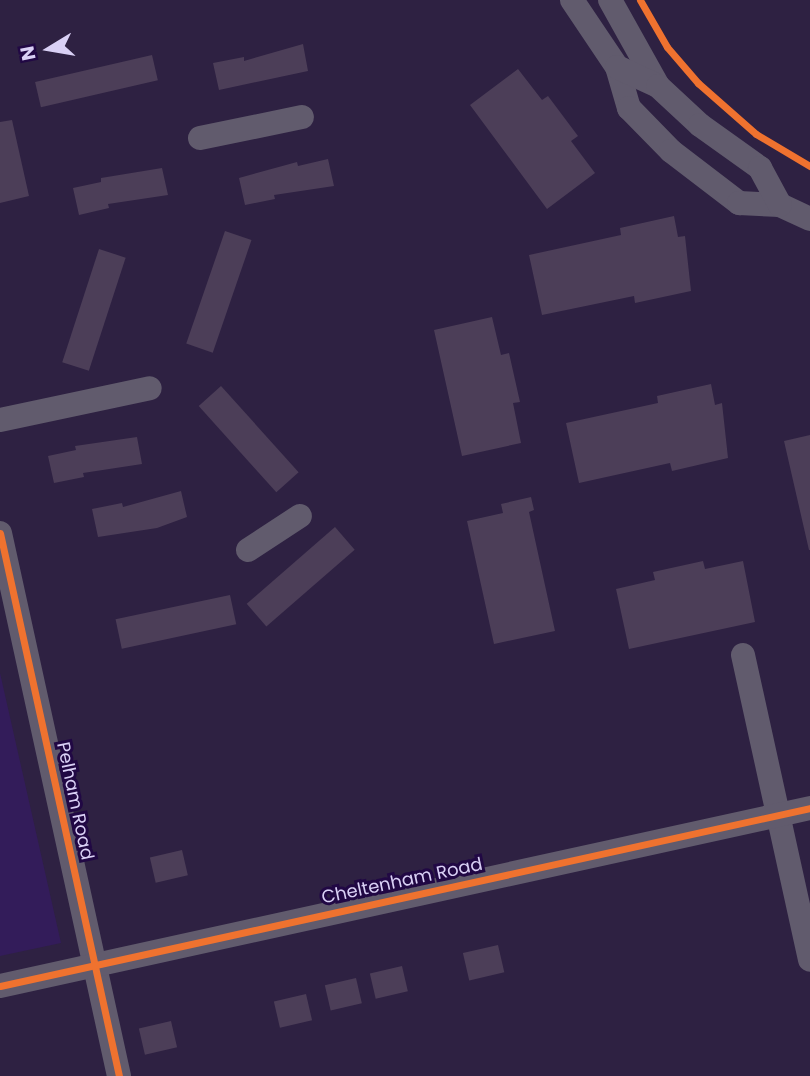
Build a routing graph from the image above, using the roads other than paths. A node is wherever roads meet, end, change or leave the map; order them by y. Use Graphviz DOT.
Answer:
graph roads {
  1 [pos="572,0"];
  2 [pos="610,0"];
  3 [pos="617,67"];
  4 [pos="658,86"];
  5 [pos="302,117"];
  6 [pos="200,138"];
  7 [pos="780,205"];
  8 [pos="810,219"];
  9 [pos="150,388"];
  10 [pos="0,419"];
  11 [pos="300,516"];
  12 [pos="0,533"];
  13 [pos="248,550"];
  14 [pos="743,655"];
  15 [pos="810,808"];
  16 [pos="778,815"];
  17 [pos="810,960"];
  18 [pos="95,965"];
  19 [pos="0,986"];
  20 [pos="119,1076"];
  1 -- 3 [label="street"];
  2 -- 4 [label="street"];
  3 -- 4 [label="street"];
  3 -- 7 [label="street"];
  4 -- 7 [label="street"];
  5 -- 6 [label="street"];
  7 -- 8 [label="street"];
  9 -- 10 [label="street"];
  11 -- 13 [label="street"];
  12 -- 18 [label="street, Pelham Road"];
  14 -- 16 [label="street"];
  15 -- 16 [label="street, Cheltenham Road"];
  16 -- 17 [label="street"];
  16 -- 18 [label="street, Cheltenham Road"];
  18 -- 19 [label="street, Cheltenham Road"];
  18 -- 20 [label="street, Pelham Road"];
}
